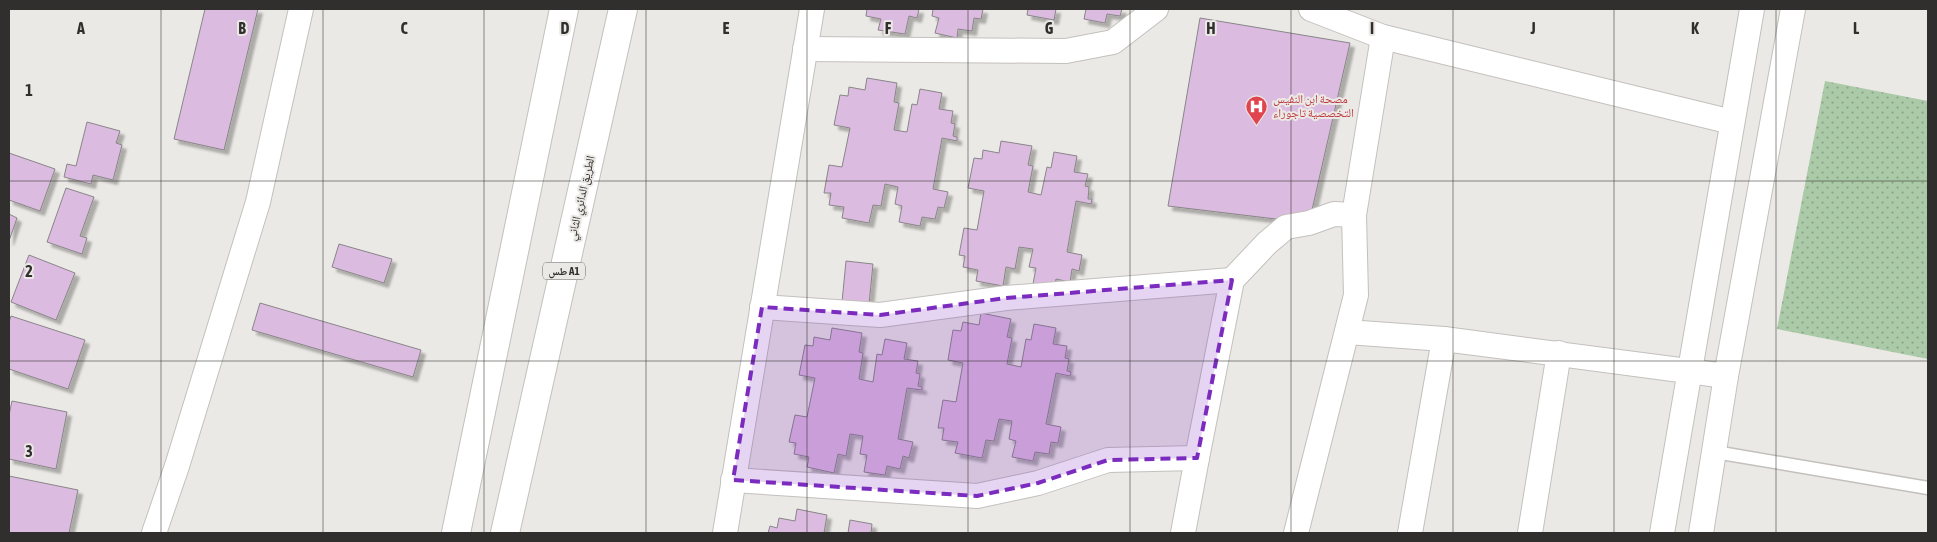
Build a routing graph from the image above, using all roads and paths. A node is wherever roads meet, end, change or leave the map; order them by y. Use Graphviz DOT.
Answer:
graph roads {
  1 [pos="301,9"];
  2 [pos="564,9"];
  3 [pos="623,9"];
  4 [pos="812,9"];
  5 [pos="1156,9"];
  6 [pos="1311,9"];
  7 [pos="1752,9"];
  8 [pos="1793,9"];
  9 [pos="1383,37"];
  10 [pos="805,49"];
  11 [pos="1732,122"];
  12 [pos="1354,215"];
  13 [pos="1232,280"];
  14 [pos="762,307"];
  15 [pos="1347,332"];
  16 [pos="1444,339"];
  17 [pos="1558,353"];
  18 [pos="1688,370"];
  19 [pos="1726,376"];
  20 [pos="1677,446"];
  21 [pos="1715,452"];
  22 [pos="1197,458"];
  23 [pos="733,480"];
  24 [pos="1928,488"];
  25 [pos="154,533"];
  26 [pos="456,533"];
  27 [pos="506,533"];
  28 [pos="725,533"];
  29 [pos="1183,533"];
  30 [pos="1296,533"];
  31 [pos="1410,533"];
  32 [pos="1530,533"];
  33 [pos="1662,533"];
  34 [pos="1701,533"];
  1 -- 25 [label="street"];
  2 -- 26 [label="highway"];
  3 -- 27 [label="highway, الطريق الدائري الثاني / طس A1"];
  4 -- 10 [label="street"];
  5 -- 10 [label="street"];
  6 -- 9 [label="street"];
  7 -- 11 [label="street"];
  8 -- 19 [label="street"];
  9 -- 11 [label="street"];
  9 -- 12 [label="street"];
  10 -- 14 [label="street"];
  11 -- 18 [label="street"];
  12 -- 13 [label="street"];
  12 -- 15 [label="street"];
  13 -- 14 [label="street"];
  13 -- 22 [label="street"];
  14 -- 23 [label="street"];
  15 -- 16 [label="street"];
  15 -- 30 [label="street"];
  16 -- 17 [label="street"];
  16 -- 31 [label="street"];
  17 -- 18 [label="street"];
  17 -- 32 [label="street"];
  18 -- 19 [label="street"];
  18 -- 20 [label="street"];
  19 -- 21 [label="street"];
  20 -- 21 [label="street"];
  20 -- 33 [label="street"];
  21 -- 24 [label="lane"];
  21 -- 34 [label="street"];
  22 -- 23 [label="street"];
  22 -- 29 [label="street"];
  23 -- 28 [label="street"];
}
